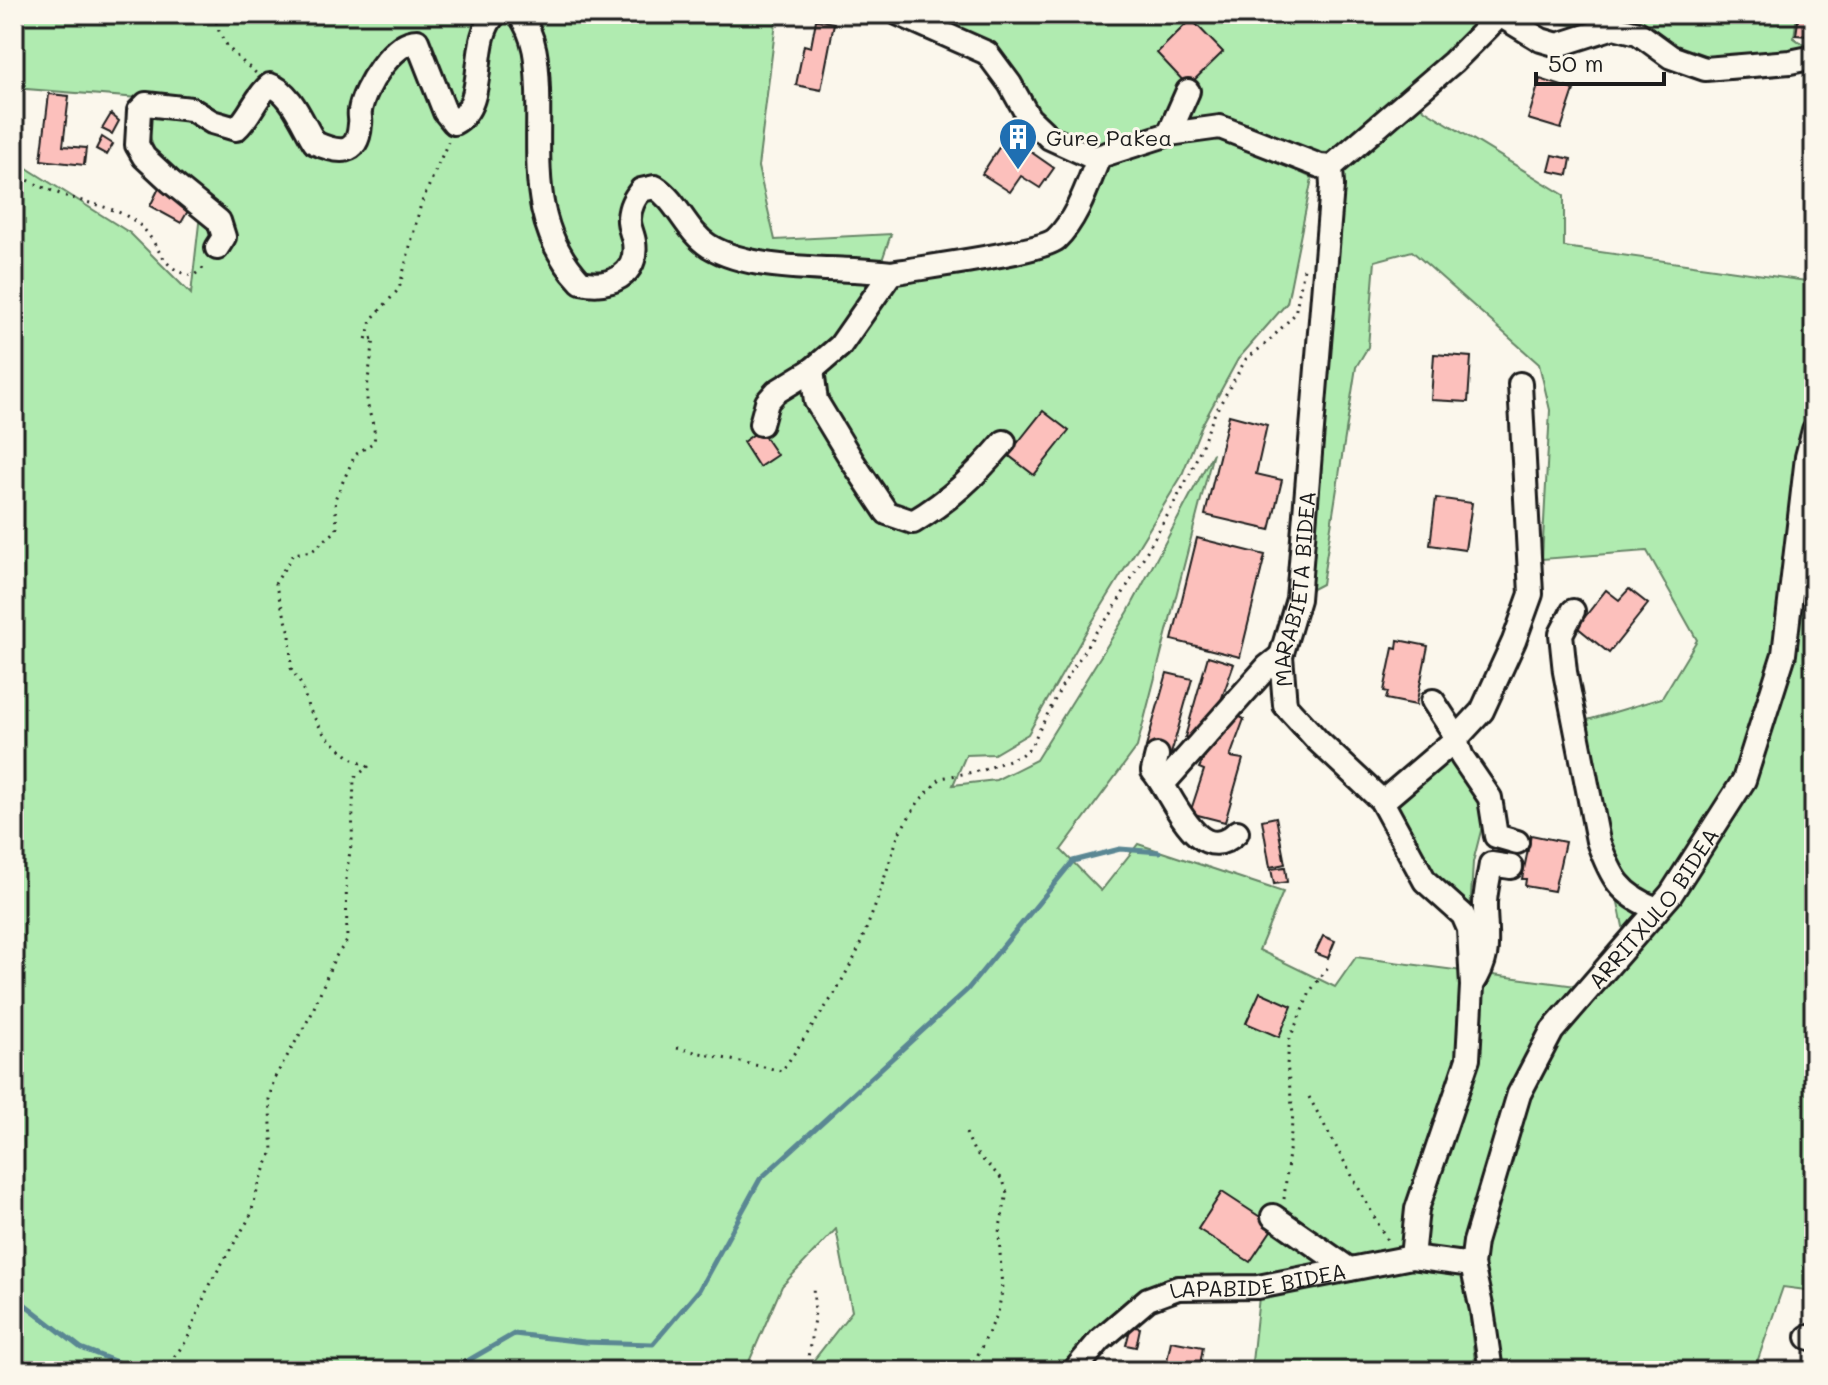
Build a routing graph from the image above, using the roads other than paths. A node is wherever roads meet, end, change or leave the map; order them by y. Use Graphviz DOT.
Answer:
graph roads {
  1 [pos="495,14"];
  2 [pos="519,14"];
  3 [pos="899,14"];
  4 [pos="1500,14"];
  5 [pos="1814,57"];
  6 [pos="1188,91"];
  7 [pos="1169,134"];
  8 [pos="1099,157"];
  9 [pos="1331,167"];
  10 [pos="217,248"];
  11 [pos="891,273"];
  12 [pos="812,370"];
  13 [pos="1520,384"];
  14 [pos="761,424"];
  15 [pos="1814,430"];
  16 [pos="1004,442"];
  17 [pos="1573,611"];
  18 [pos="1281,656"];
  19 [pos="1433,701"];
  20 [pos="1456,739"];
  21 [pos="1157,755"];
  22 [pos="1164,783"];
  23 [pos="1381,800"];
  24 [pos="1237,832"];
  25 [pos="1517,842"];
  26 [pos="1511,867"];
  27 [pos="1657,909"];
  28 [pos="1472,986"];
  29 [pos="1277,1219"];
  30 [pos="1405,1258"];
  31 [pos="1472,1265"];
  32 [pos="1349,1269"];
  33 [pos="1074,1371"];
  34 [pos="1491,1371"];
  1 -- 10 [label="street"];
  2 -- 11 [label="street"];
  3 -- 8 [label="street"];
  4 -- 5 [label="street"];
  4 -- 9 [label="street"];
  6 -- 7 [label="street"];
  7 -- 8 [label="street"];
  7 -- 9 [label="street"];
  8 -- 11 [label="street"];
  9 -- 18 [label="street, MARABIETA BIDEA"];
  11 -- 12 [label="street"];
  12 -- 14 [label="street"];
  12 -- 16 [label="street"];
  13 -- 20 [label="street"];
  15 -- 27 [label="street, ARRITXULO BIDEA"];
  17 -- 27 [label="street"];
  18 -- 22 [label="street"];
  18 -- 23 [label="street, MARABIETA BIDEA"];
  19 -- 20 [label="street"];
  20 -- 23 [label="street"];
  20 -- 25 [label="street"];
  21 -- 22 [label="street"];
  22 -- 24 [label="street"];
  23 -- 28 [label="street, MARABIETA BIDEA"];
  26 -- 28 [label="street"];
  27 -- 31 [label="street, ARRITXULO BIDEA"];
  28 -- 30 [label="street, MARABIETA BIDEA"];
  29 -- 32 [label="street"];
  30 -- 31 [label="street, LAPABIDE BIDEA"];
  30 -- 32 [label="street, LAPABIDE BIDEA"];
  31 -- 34 [label="street, ARRITXULO BIDEA"];
  32 -- 33 [label="street, LAPABIDE BIDEA"];
}
